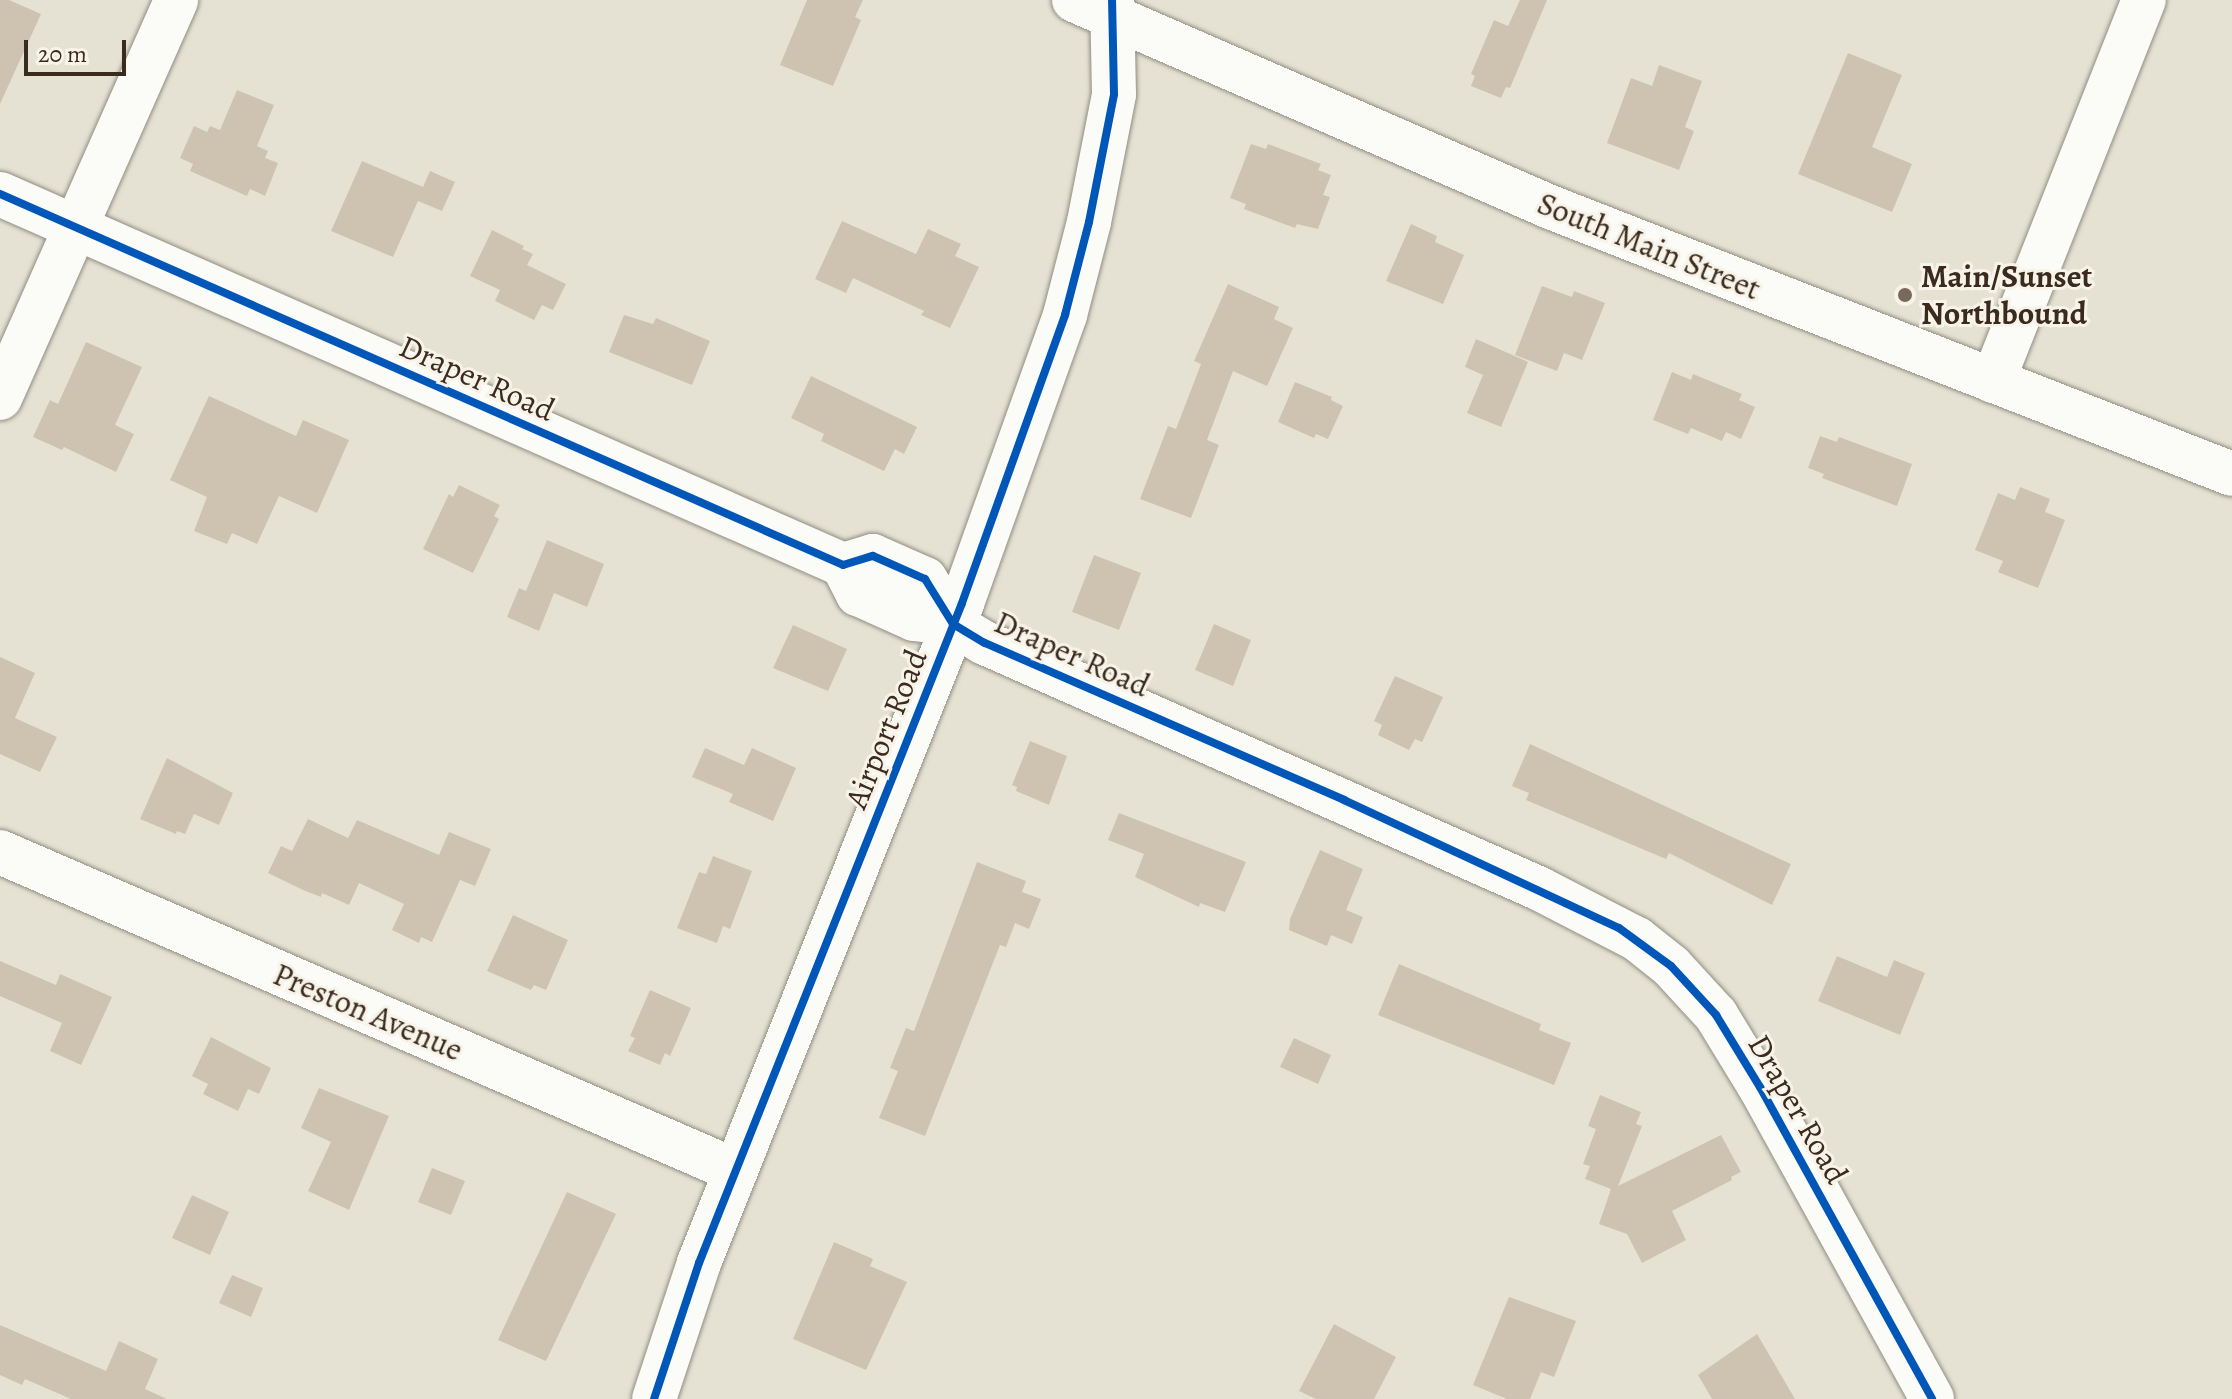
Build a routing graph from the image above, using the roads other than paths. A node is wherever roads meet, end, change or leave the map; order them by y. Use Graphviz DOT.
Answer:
graph roads {
  1 [pos="176,0"];
  2 [pos="2144,0"];
  3 [pos="1100,5"];
  4 [pos="0,194"];
  5 [pos="75,228"];
  6 [pos="1993,381"];
  7 [pos="0,398"];
  8 [pos="2232,474"];
  9 [pos="953,624"];
  10 [pos="0,852"];
  11 [pos="736,1171"];
  12 [pos="654,1399"];
  13 [pos="1932,1399"];
  1 -- 5 [label="street"];
  2 -- 6 [label="street"];
  3 -- 6 [label="street, South Main Street"];
  3 -- 9 [label="street, Airport Road"];
  4 -- 5 [label="street, Draper Road"];
  5 -- 7 [label="street"];
  5 -- 9 [label="street, Draper Road"];
  6 -- 8 [label="street, South Main Street"];
  9 -- 11 [label="street, Airport Road"];
  9 -- 13 [label="street, Draper Road"];
  10 -- 11 [label="street, Preston Avenue"];
  11 -- 12 [label="street, Airport Road"];
}
